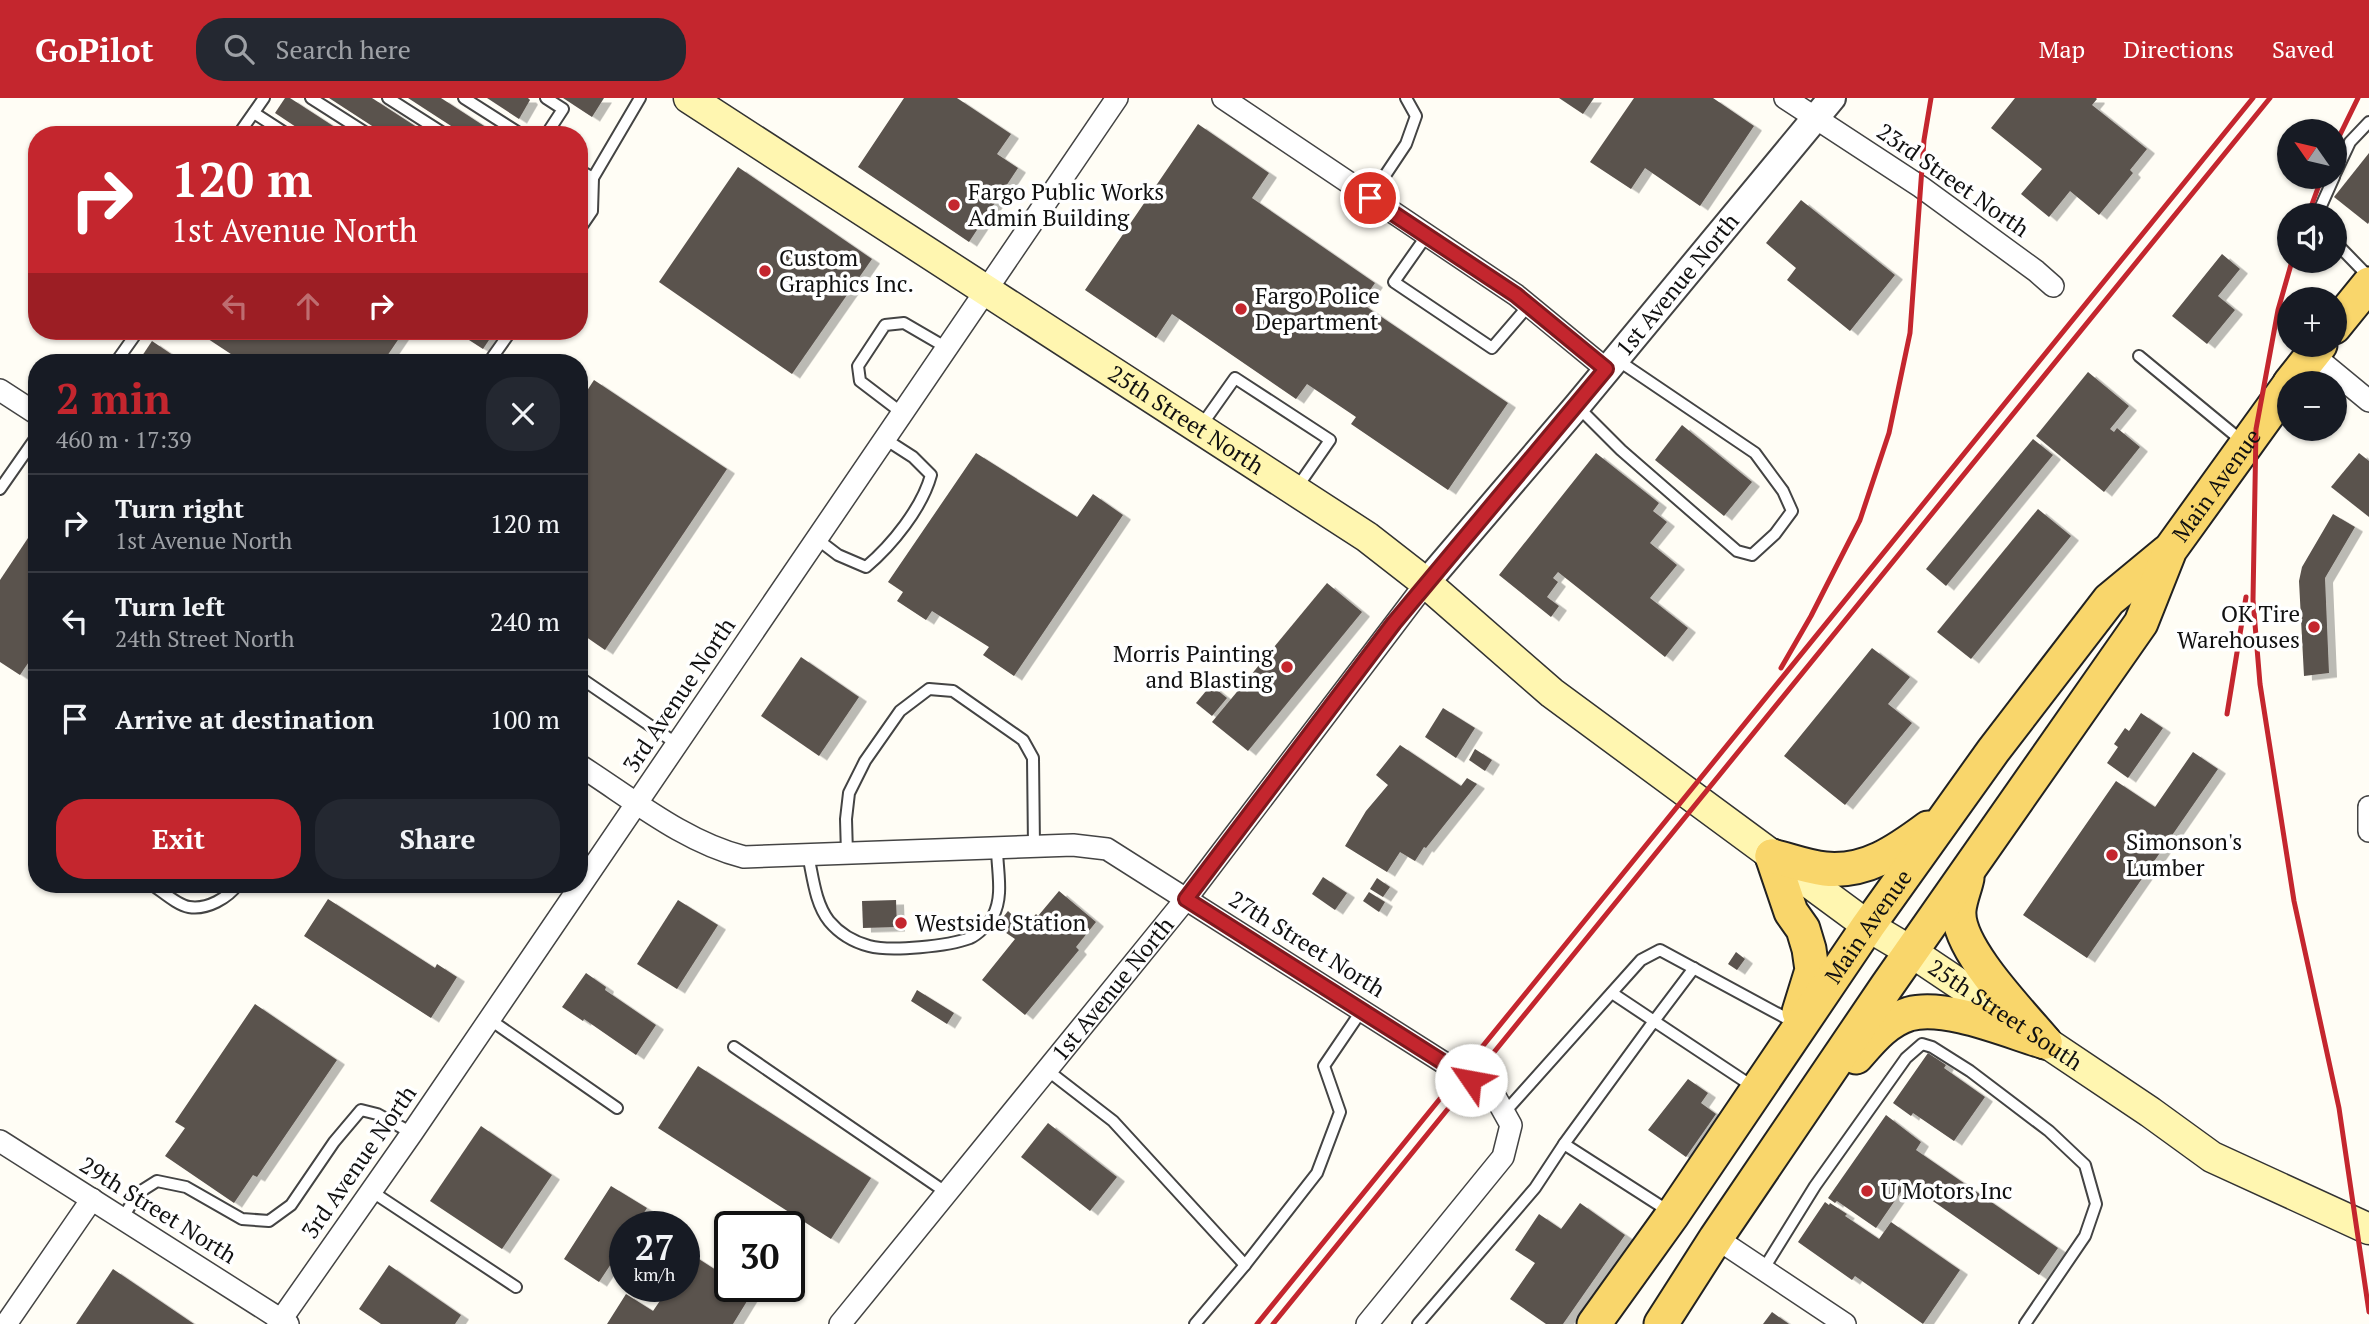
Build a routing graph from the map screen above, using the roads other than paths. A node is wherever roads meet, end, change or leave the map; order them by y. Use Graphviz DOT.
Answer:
graph roads {
  1 [pos="264,98"];
  2 [pos="312,98"];
  3 [pos="388,98"];
  4 [pos="464,98"];
  5 [pos="546,98"];
  6 [pos="640,98"];
  7 [pos="689,98"];
  8 [pos="1117,98"];
  9 [pos="1406,98"];
  10 [pos="1785,98"];
  11 [pos="1228,99"];
  12 [pos="1823,108"];
  13 [pos="254,113"];
  14 [pos="2369,122"];
  15 [pos="245,126"];
  16 [pos="274,126"];
  17 [pos="355,126"];
  18 [pos="432,126"];
  19 [pos="508,126"];
  20 [pos="552,126"];
  21 [pos="2347,148"];
  22 [pos="588,175"];
  23 [pos="593,178"];
  24 [pos="1370,198"];
  25 [pos="588,216"];
  26 [pos="1427,235"];
  27 [pos="2347,254"];
  28 [pos="2369,277"];
  29 [pos="2369,284"];
  30 [pos="2053,286"];
  31 [pos="987,289"];
  32 [pos="1529,305"];
  33 [pos="2347,311"];
  34 [pos="947,348"];
  35 [pos="2139,356"];
  36 [pos="2324,357"];
  37 [pos="1611,364"];
  38 [pos="0,390"];
  39 [pos="2277,401"];
  40 [pos="2369,401"];
  41 [pos="1577,406"];
  42 [pos="28,408"];
  43 [pos="902,413"];
  44 [pos="1200,428"];
  45 [pos="885,439"];
  46 [pos="2245,443"];
  47 [pos="28,449"];
  48 [pos="0,489"];
  49 [pos="1295,490"];
  50 [pos="817,539"];
  51 [pos="2169,550"];
  52 [pos="1426,583"];
  53 [pos="588,683"];
  54 [pos="677,744"];
  55 [pos="588,771"];
  56 [pos="1659,774"];
  57 [pos="637,802"];
  58 [pos="1950,812"];
  59 [pos="1034,846"];
  60 [pos="997,848"];
  61 [pos="847,854"];
  62 [pos="808,855"];
  63 [pos="1772,856"];
  64 [pos="1970,866"];
  65 [pos="588,874"];
  66 [pos="166,893"];
  67 [pos="229,893"];
  68 [pos="575,893"];
  69 [pos="1186,899"];
  70 [pos="1868,926"];
  71 [pos="1910,951"];
  72 [pos="1694,968"];
  73 [pos="1612,993"];
  74 [pos="1362,1010"];
  75 [pos="489,1019"];
  76 [pos="1654,1021"];
  77 [pos="1788,1038"];
  78 [pos="2045,1042"];
  79 [pos="734,1047"];
  80 [pos="1047,1070"];
  81 [pos="1758,1090"];
  82 [pos="617,1108"];
  83 [pos="1504,1113"];
  84 [pos="412,1133"];
  85 [pos="1782,1140"];
  86 [pos="0,1141"];
  87 [pos="1564,1144"];
  88 [pos="371,1191"];
  89 [pos="947,1193"];
  90 [pos="92,1199"];
  91 [pos="1673,1214"];
  92 [pos="122,1219"];
  93 [pos="2369,1229"];
  94 [pos="1716,1238"];
  95 [pos="1245,1265"];
  96 [pos="1763,1270"];
  97 [pos="516,1287"];
  98 [pos="282,1322"];
  99 [pos="6,1324"];
  100 [pos="840,1324"];
  101 [pos="1195,1324"];
  102 [pos="1367,1324"];
  103 [pos="1418,1324"];
  104 [pos="1594,1324"];
  105 [pos="1661,1324"];
  106 [pos="1845,1324"];
  107 [pos="2025,1324"];
  1 -- 13 [label="lane"];
  2 -- 17 [label="lane"];
  3 -- 18 [label="lane"];
  4 -- 19 [label="lane"];
  5 -- 20 [label="lane"];
  6 -- 23 [label="lane"];
  7 -- 31 [label="main road, 25th Street North"];
  8 -- 31 [label="street, 3rd Avenue North"];
  9 -- 24 [label="lane"];
  10 -- 12 [label="street, 23rd Street North"];
  11 -- 24 [label="street"];
  12 -- 30 [label="street, 23rd Street North"];
  12 -- 37 [label="street, 1st Avenue North"];
  13 -- 15 [label="lane"];
  13 -- 16 [label="lane"];
  14 -- 21 [label="lane"];
  22 -- 23 [label="lane"];
  23 -- 25 [label="lane"];
  24 -- 26 [label="street"];
  26 -- 32 [label="street"];
  26 -- 32 [label="lane"];
  27 -- 28 [label="lane"];
  29 -- 33 [label="main road"];
  31 -- 34 [label="street, 3rd Avenue North"];
  31 -- 44 [label="main road, 25th Street North"];
  32 -- 37 [label="street"];
  34 -- 43 [label="street, 3rd Avenue North"];
  34 -- 43 [label="lane"];
  35 -- 46 [label="lane"];
  36 -- 40 [label="street"];
  37 -- 41 [label="street, 1st Avenue North"];
  37 -- 41 [label="lane"];
  38 -- 42 [label="street"];
  39 -- 46 [label="main road, Main Avenue"];
  41 -- 52 [label="street, 1st Avenue North"];
  43 -- 45 [label="street, 3rd Avenue North"];
  44 -- 49 [label="main road, 25th Street North"];
  44 -- 49 [label="lane"];
  45 -- 50 [label="street, 3rd Avenue North"];
  45 -- 50 [label="lane"];
  46 -- 51 [label="main road, Main Avenue"];
  47 -- 48 [label="lane"];
  49 -- 52 [label="main road, 25th Street North"];
  50 -- 54 [label="street, 3rd Avenue North"];
  51 -- 58 [label="main road, Main Avenue"];
  51 -- 64 [label="main road, Main Avenue"];
  52 -- 56 [label="main road, 25th Street North"];
  52 -- 69 [label="street, 1st Avenue North"];
  53 -- 54 [label="lane"];
  54 -- 57 [label="street, 3rd Avenue North"];
  55 -- 57 [label="street, 27th Street North"];
  56 -- 63 [label="main road, 25th Street South"];
  57 -- 62 [label="street, 27th Street North"];
  57 -- 65 [label="street, 3rd Avenue North"];
  58 -- 63 [label="main road"];
  58 -- 70 [label="main road, Main Avenue"];
  59 -- 60 [label="street, 27th Street North"];
  59 -- 61 [label="lane"];
  59 -- 69 [label="street, 27th Street North"];
  60 -- 61 [label="street, 27th Street North"];
  60 -- 62 [label="lane"];
  61 -- 62 [label="street, 27th Street North"];
  63 -- 70 [label="main road, 25th Street South"];
  63 -- 77 [label="main road"];
  64 -- 71 [label="main road, Main Avenue"];
  64 -- 78 [label="main road"];
  66 -- 67 [label="lane"];
  68 -- 75 [label="street, 3rd Avenue North"];
  69 -- 74 [label="street, 27th Street North"];
  69 -- 80 [label="street, 1st Avenue North"];
  70 -- 71 [label="main road, 25th Street South"];
  70 -- 77 [label="main road, Main Avenue"];
  71 -- 78 [label="main road, 25th Street South"];
  71 -- 85 [label="main road, Main Avenue"];
  72 -- 73 [label="lane"];
  72 -- 76 [label="lane"];
  72 -- 77 [label="lane"];
  73 -- 76 [label="lane"];
  73 -- 83 [label="lane"];
  74 -- 83 [label="street, 27th Street North"];
  74 -- 95 [label="lane"];
  75 -- 82 [label="lane"];
  75 -- 84 [label="street, 3rd Avenue North"];
  76 -- 81 [label="lane"];
  76 -- 87 [label="lane"];
  77 -- 81 [label="main road, Main Avenue"];
  78 -- 85 [label="main road"];
  78 -- 93 [label="main road, 25th Street South"];
  79 -- 89 [label="lane"];
  80 -- 89 [label="street, 1st Avenue North"];
  80 -- 95 [label="lane"];
  81 -- 91 [label="main road, Main Avenue"];
  83 -- 102 [label="street"];
  84 -- 88 [label="street, 3rd Avenue North"];
  84 -- 92 [label="lane"];
  85 -- 94 [label="main road, Main Avenue"];
  86 -- 90 [label="street, 29th Street North"];
  87 -- 91 [label="lane"];
  87 -- 103 [label="lane"];
  88 -- 97 [label="lane"];
  88 -- 98 [label="street, 3rd Avenue North"];
  89 -- 100 [label="street, 1st Avenue North"];
  90 -- 92 [label="street, 29th Street North"];
  90 -- 99 [label="street"];
  91 -- 104 [label="main road, Main Avenue"];
  92 -- 98 [label="street, 29th Street North"];
  94 -- 96 [label="street"];
  94 -- 105 [label="main road, Main Avenue"];
  95 -- 101 [label="lane"];
  96 -- 106 [label="street"];
  96 -- 107 [label="lane"];
}
